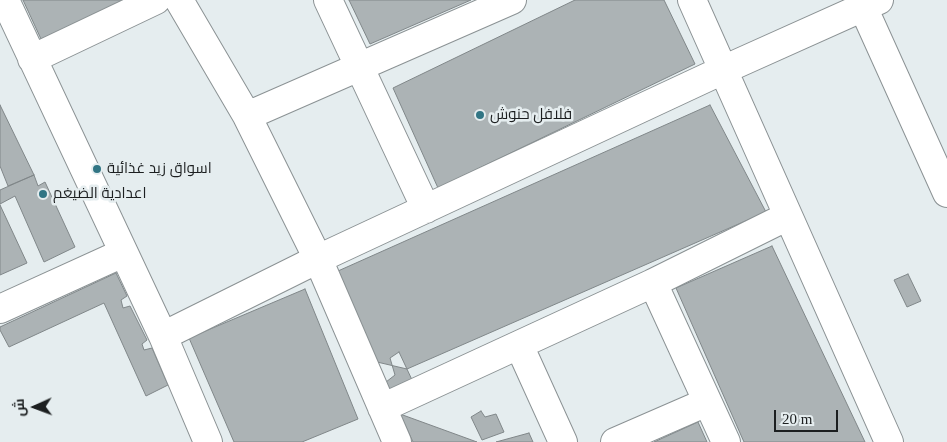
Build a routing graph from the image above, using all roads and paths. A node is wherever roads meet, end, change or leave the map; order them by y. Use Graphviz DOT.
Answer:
graph roads {
  1 [pos="5,0"];
  2 [pos="156,0"];
  3 [pos="179,0"];
  4 [pos="328,0"];
  5 [pos="512,0"];
  6 [pos="692,0"];
  7 [pos="871,4"];
  8 [pos="32,59"];
  9 [pos="360,67"];
  10 [pos="723,70"];
  11 [pos="247,116"];
  12 [pos="947,193"];
  13 [pos="426,208"];
  14 [pos="788,216"];
  15 [pos="123,253"];
  16 [pos="318,259"];
  17 [pos="653,283"];
  18 [pos="0,309"];
  19 [pos="163,336"];
  20 [pos="519,345"];
  21 [pos="707,402"];
  22 [pos="382,408"];
  23 [pos="208,442"];
  24 [pos="397,442"];
  25 [pos="564,442"];
  26 [pos="615,442"];
  27 [pos="726,442"];
  28 [pos="889,442"];
  1 -- 8 [label="street"];
  2 -- 8 [label="street"];
  3 -- 11 [label="street"];
  4 -- 9 [label="street"];
  5 -- 9 [label="street"];
  6 -- 10 [label="street"];
  7 -- 10 [label="street"];
  7 -- 12 [label="street"];
  8 -- 15 [label="street"];
  9 -- 11 [label="street"];
  9 -- 13 [label="street"];
  10 -- 13 [label="street"];
  10 -- 14 [label="street"];
  11 -- 16 [label="street"];
  13 -- 16 [label="street"];
  14 -- 17 [label="street"];
  14 -- 28 [label="street"];
  15 -- 18 [label="street"];
  15 -- 19 [label="street"];
  16 -- 19 [label="street"];
  16 -- 22 [label="street"];
  17 -- 20 [label="street"];
  17 -- 21 [label="street"];
  19 -- 23 [label="street"];
  20 -- 22 [label="street"];
  20 -- 25 [label="street"];
  21 -- 26 [label="street"];
  21 -- 27 [label="street"];
  22 -- 24 [label="street"];
}
